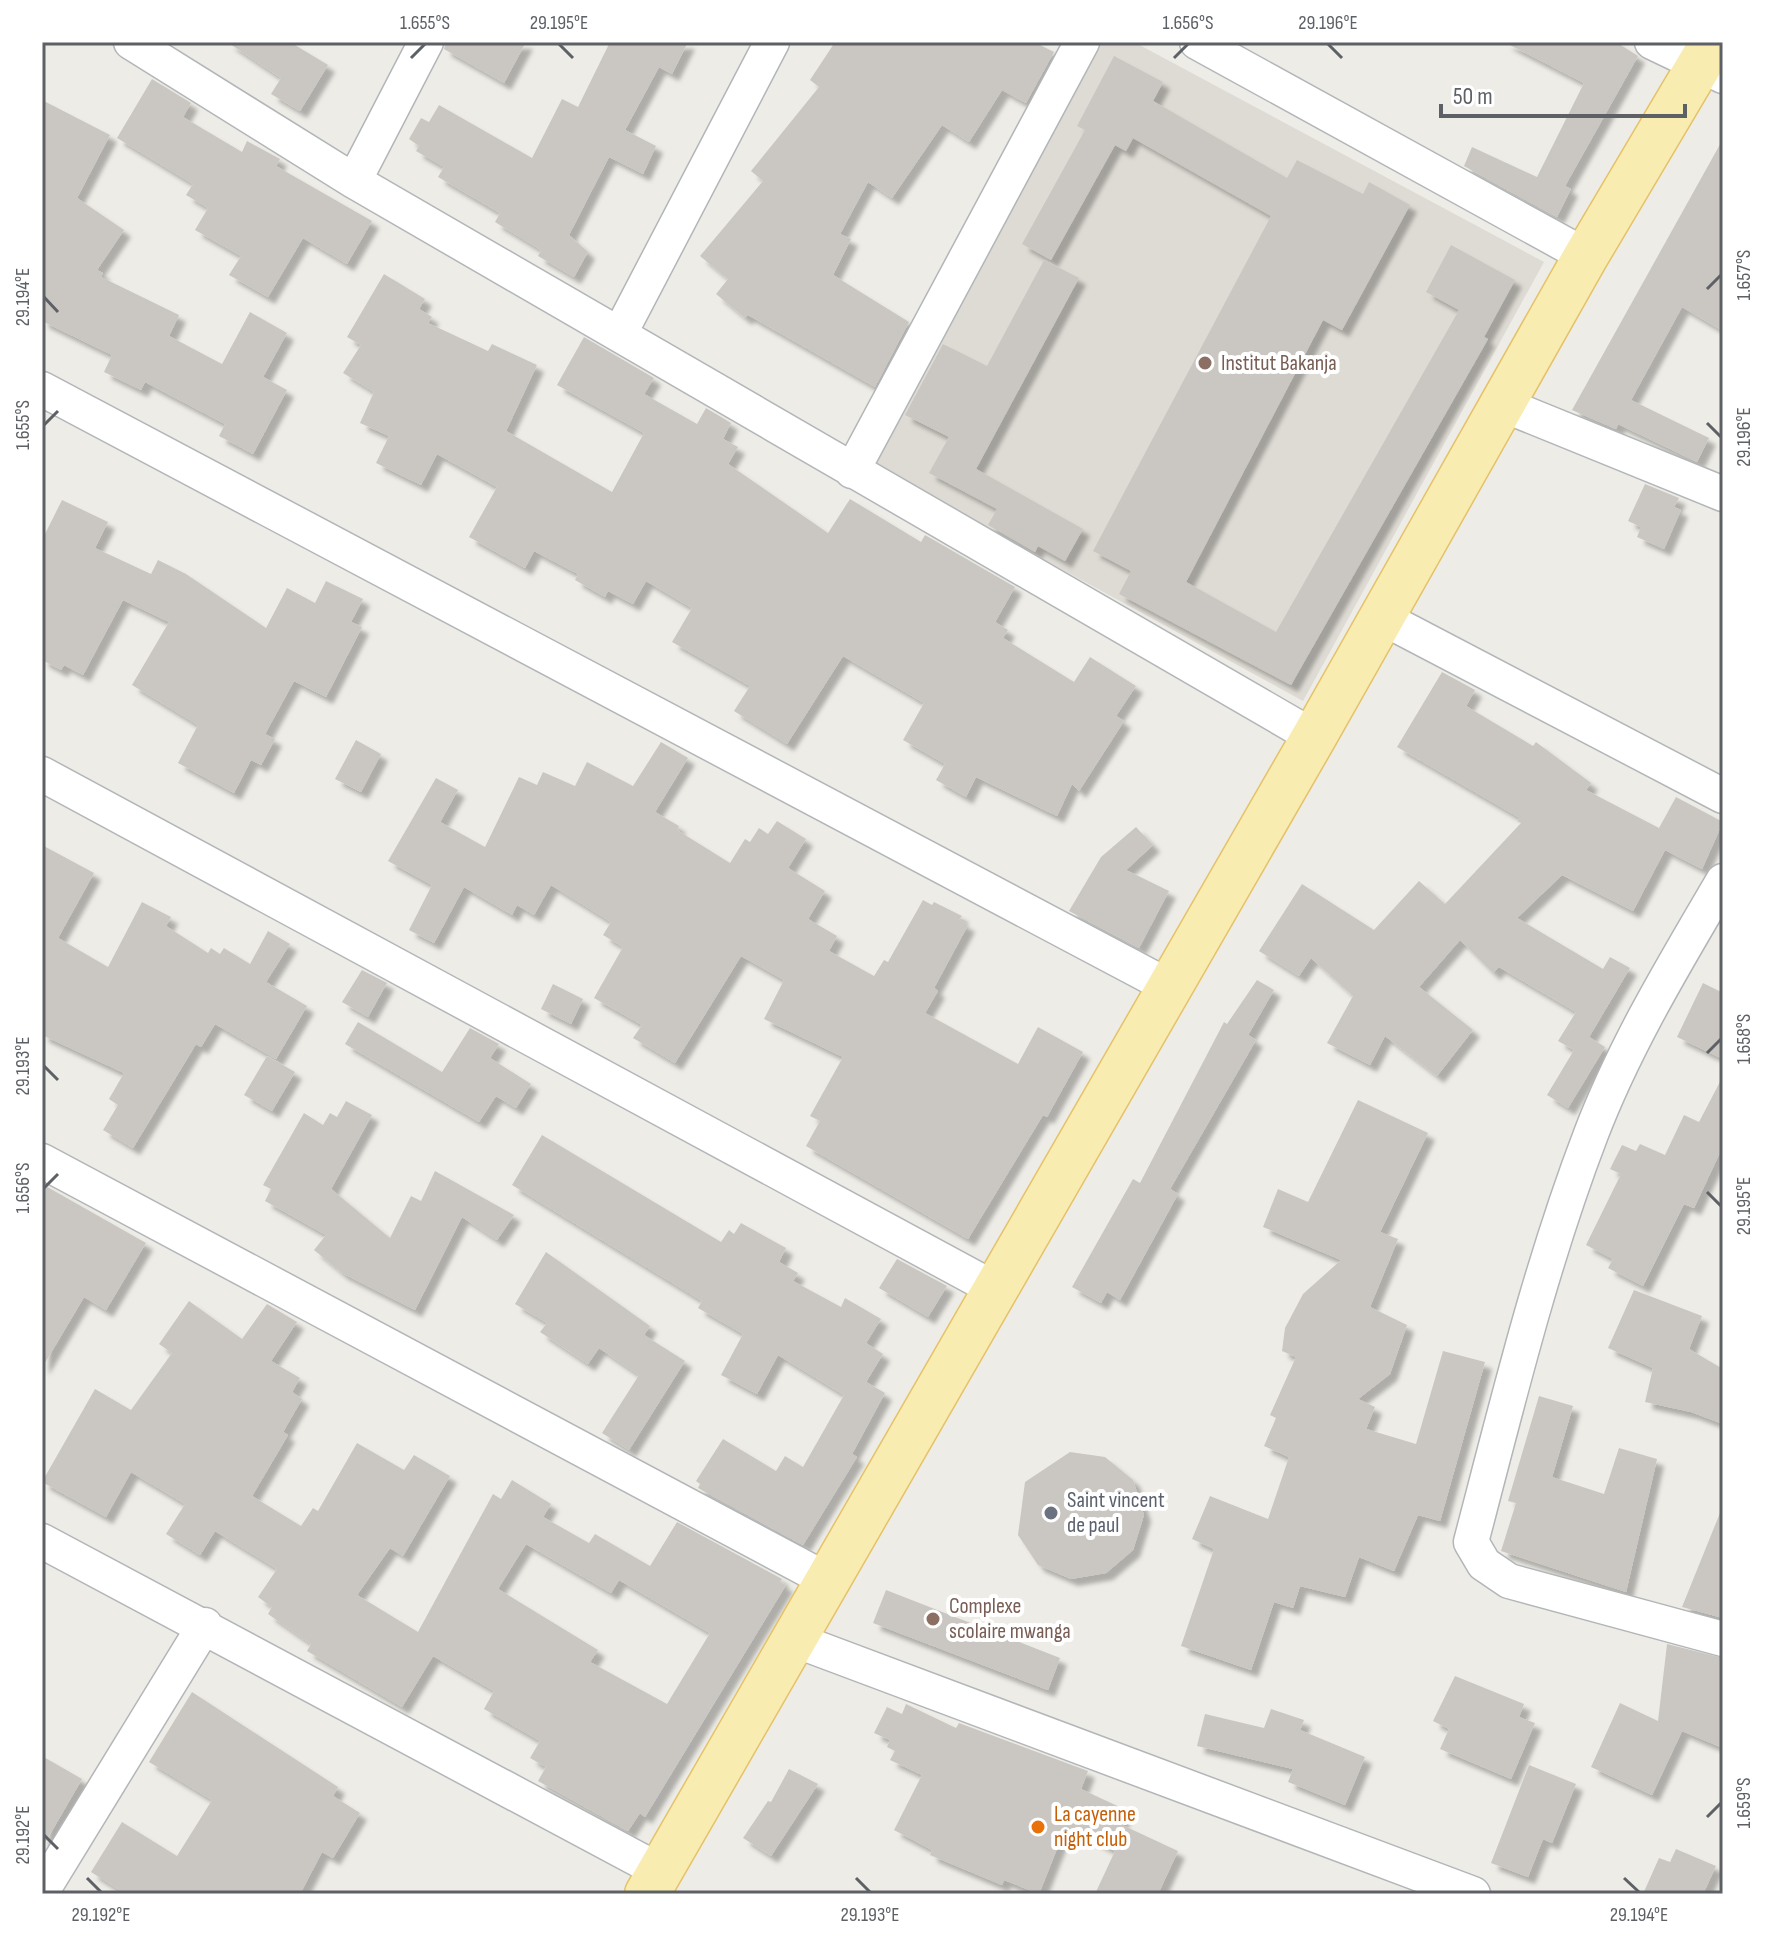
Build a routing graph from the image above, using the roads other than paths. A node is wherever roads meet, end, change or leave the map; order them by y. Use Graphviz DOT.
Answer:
graph roads {
  1 [pos="131,42"];
  2 [pos="426,42"];
  3 [pos="772,42"];
  4 [pos="1082,42"];
  5 [pos="1197,42"];
  6 [pos="1652,42"];
  7 [pos="1712,62"];
  8 [pos="354,181"];
  9 [pos="1586,256"];
  10 [pos="620,333"];
  11 [pos="42,389"];
  12 [pos="1504,405"];
  13 [pos="852,471"];
  14 [pos="1723,494"];
  15 [pos="1381,617"];
  16 [pos="1314,737"];
  17 [pos="42,774"];
  18 [pos="1723,796"];
  19 [pos="1723,881"];
  20 [pos="1168,986"];
  21 [pos="42,1161"];
  22 [pos="995,1289"];
  23 [pos="42,1541"];
  24 [pos="829,1581"];
  25 [pos="205,1625"];
  26 [pos="1723,1639"];
  27 [pos="795,1640"];
  28 [pos="653,1882"];
  29 [pos="42,1891"];
  30 [pos="1473,1894"];
  1 -- 8 [label="street"];
  2 -- 8 [label="street"];
  3 -- 10 [label="street"];
  4 -- 13 [label="street"];
  5 -- 9 [label="street"];
  6 -- 7 [label="street"];
  7 -- 9 [label="main road"];
  8 -- 10 [label="street"];
  9 -- 12 [label="main road"];
  10 -- 13 [label="street"];
  11 -- 20 [label="street"];
  12 -- 14 [label="street"];
  12 -- 15 [label="main road"];
  13 -- 16 [label="street"];
  15 -- 16 [label="main road"];
  15 -- 18 [label="street"];
  16 -- 20 [label="main road"];
  17 -- 22 [label="street"];
  19 -- 26 [label="street"];
  20 -- 22 [label="main road"];
  21 -- 24 [label="street"];
  22 -- 24 [label="main road"];
  23 -- 25 [label="street"];
  24 -- 27 [label="main road"];
  25 -- 28 [label="street"];
  25 -- 29 [label="street"];
  27 -- 28 [label="main road"];
  27 -- 30 [label="street"];
}
